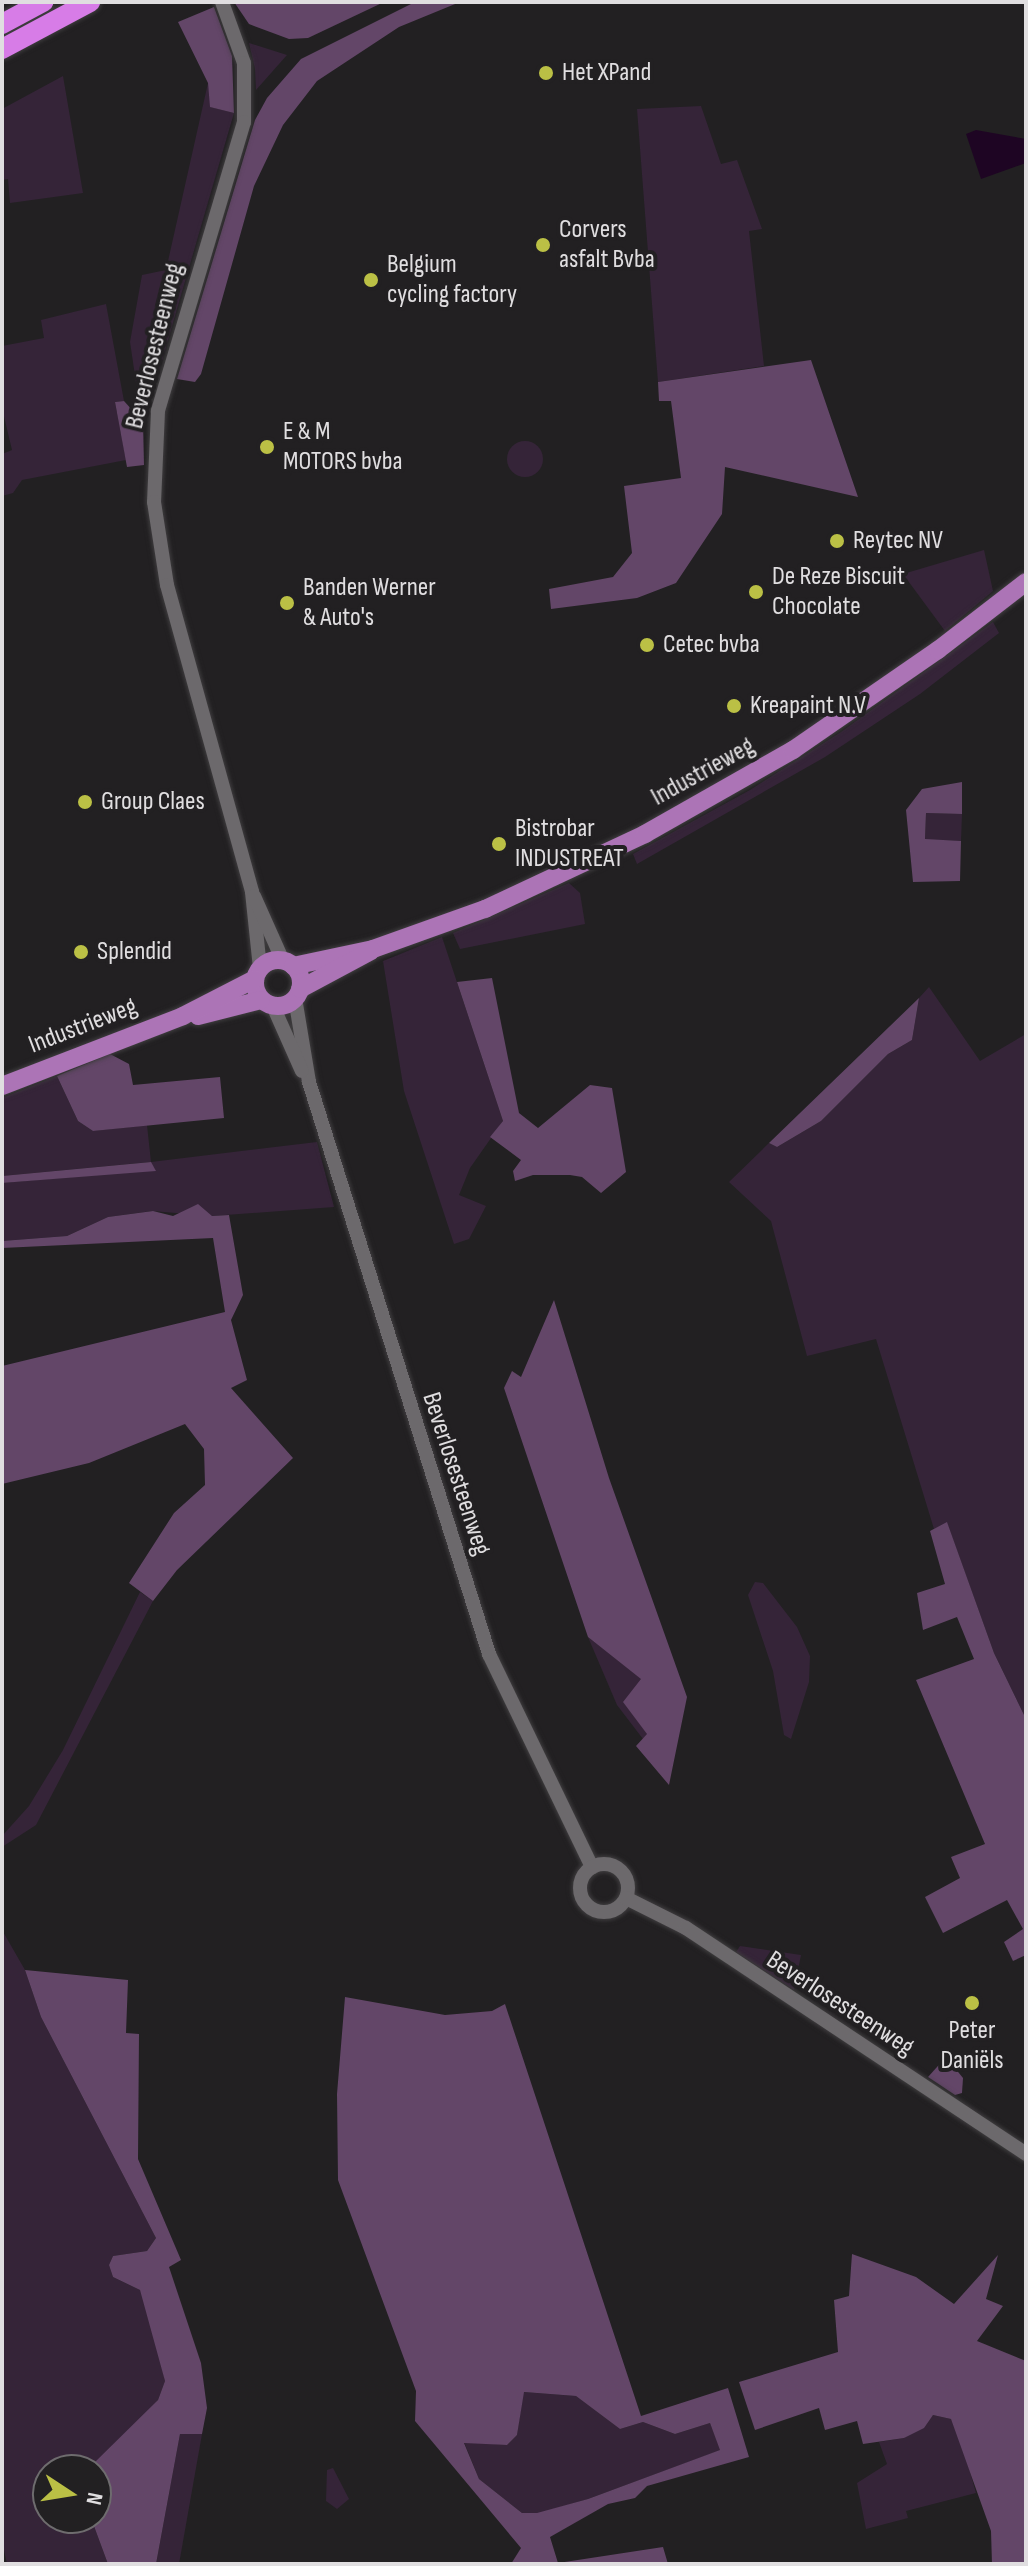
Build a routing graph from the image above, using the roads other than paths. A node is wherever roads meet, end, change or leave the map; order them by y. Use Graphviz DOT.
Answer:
graph roads {
  1 [pos="43,2"];
  2 [pos="90,2"];
  3 [pos="222,2"];
  4 [pos="2,24"];
  5 [pos="2,49"];
  6 [pos="1026,582"];
  7 [pos="252,892"];
  8 [pos="373,949"];
  9 [pos="288,964"];
  10 [pos="258,974"];
  11 [pos="298,994"];
  12 [pos="267,1003"];
  13 [pos="183,1016"];
  14 [pos="309,1082"];
  15 [pos="2,1086"];
  16 [pos="592,1867"];
  17 [pos="626,1898"];
  18 [pos="1026,2154"];
  1 -- 4 [label="highway"];
  2 -- 5 [label="highway"];
  3 -- 7 [label="street, Beverlosesteenweg"];
  6 -- 8 [label="main road, Industrieweg"];
  7 -- 9 [label="street, Beverlosesteenweg"];
  7 -- 10 [label="street, Beverlosesteenweg"];
  8 -- 9 [label="main road, Industrieweg"];
  8 -- 11 [label="main road, Industrieweg"];
  9 -- 10 [label="main road, Industrieweg"];
  9 -- 11 [label="main road"];
  10 -- 12 [label="main road"];
  10 -- 13 [label="main road, Industrieweg"];
  11 -- 12 [label="main road, Industrieweg"];
  11 -- 14 [label="street, Beverlosesteenweg"];
  12 -- 13 [label="main road, Industrieweg"];
  12 -- 14 [label="street, Beverlosesteenweg"];
  13 -- 15 [label="main road, Industrieweg"];
  14 -- 16 [label="street, Beverlosesteenweg"];
  16 -- 17 [label="street"];
  16 -- 17 [label="street"];
  17 -- 18 [label="street, Beverlosesteenweg"];
}
